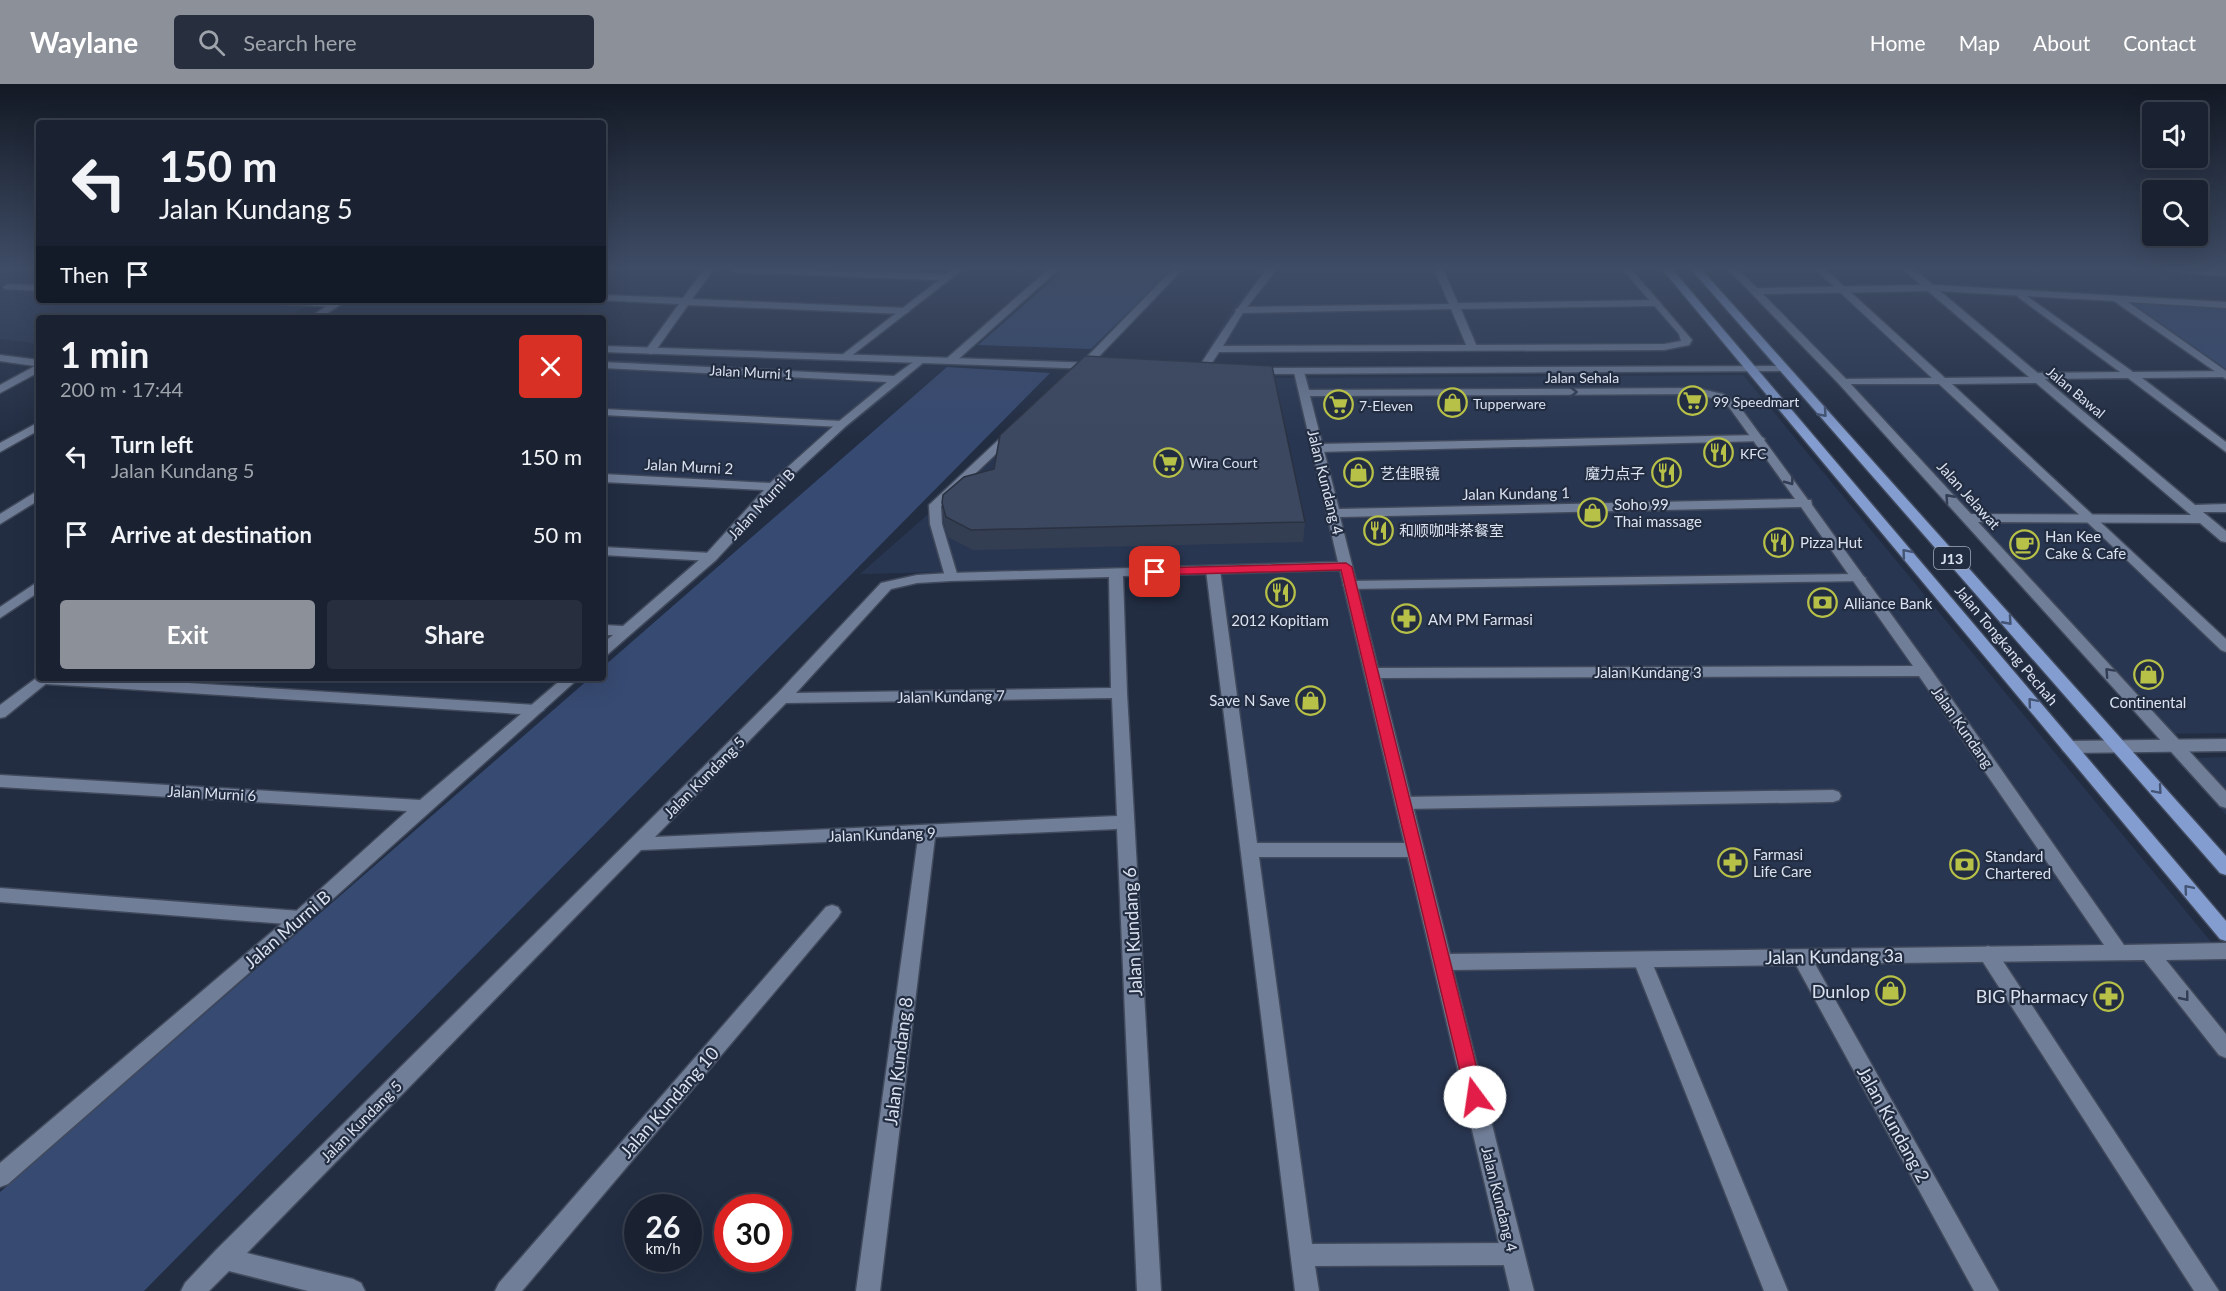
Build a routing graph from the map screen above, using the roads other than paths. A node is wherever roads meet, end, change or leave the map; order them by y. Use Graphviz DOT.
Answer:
graph roads {
  1 [pos="667,325"];
  2 [pos="886,325"];
  3 [pos="990,325"];
  4 [pos="1123,325"];
  5 [pos="1230,325"];
  6 [pos="1462,325"];
  7 [pos="1676,325"];
  8 [pos="1715,325"];
  9 [pos="1746,325"];
  10 [pos="1788,325"];
  11 [pos="1881,325"];
  12 [pos="1975,325"];
  13 [pos="2063,325"];
  14 [pos="2153,325"];
  15 [pos="1472,347"];
  16 [pos="606,349"];
  17 [pos="1214,350"];
  18 [pos="650,351"];
  19 [pos="846,357"];
  20 [pos="0,358"];
  21 [pos="920,360"];
  22 [pos="950,361"];
  23 [pos="36,363"];
  24 [pos="606,365"];
  25 [pos="1084,366"];
  26 [pos="1108,367"];
  27 [pos="1753,369"];
  28 [pos="1784,369"];
  29 [pos="1191,370"];
  30 [pos="36,371"];
  31 [pos="1245,371"];
  32 [pos="1299,372"];
  33 [pos="2131,375"];
  34 [pos="2225,375"];
  35 [pos="2037,378"];
  36 [pos="898,379"];
  37 [pos="1941,380"];
  38 [pos="1066,382"];
  39 [pos="1843,382"];
  40 [pos="0,390"];
  41 [pos="1304,393"];
  42 [pos="606,412"];
  43 [pos="1023,423"];
  44 [pos="842,424"];
  45 [pos="36,426"];
  46 [pos="1759,439"];
  47 [pos="0,448"];
  48 [pos="1318,448"];
  49 [pos="2226,448"];
  50 [pos="606,478"];
  51 [pos="773,487"];
  52 [pos="36,496"];
  53 [pos="1806,503"];
  54 [pos="2226,508"];
  55 [pos="2192,509"];
  56 [pos="1333,513"];
  57 [pos="1967,518"];
  58 [pos="2092,519"];
  59 [pos="2204,519"];
  60 [pos="0,520"];
  61 [pos="2226,538"];
  62 [pos="606,551"];
  63 [pos="711,557"];
  64 [pos="1346,567"];
  65 [pos="1213,570"];
  66 [pos="1116,573"];
  67 [pos="951,577"];
  68 [pos="1859,578"];
  69 [pos="1350,585"];
  70 [pos="36,587"];
  71 [pos="0,614"];
  72 [pos="606,630"];
  73 [pos="625,631"];
  74 [pos="2226,647"];
  75 [pos="606,648"];
  76 [pos="1924,671"];
  77 [pos="1372,673"];
  78 [pos="42,681"];
  79 [pos="92,681"];
  80 [pos="569,681"];
  81 [pos="1119,693"];
  82 [pos="782,698"];
  83 [pos="536,710"];
  84 [pos="0,713"];
  85 [pos="2226,745"];
  86 [pos="2177,746"];
  87 [pos="2069,747"];
  88 [pos="2119,747"];
  89 [pos="0,781"];
  90 [pos="1833,796"];
  91 [pos="2226,802"];
  92 [pos="1403,803"];
  93 [pos="424,806"];
  94 [pos="1126,822"];
  95 [pos="927,832"];
  96 [pos="637,844"];
  97 [pos="1249,850"];
  98 [pos="1415,850"];
  99 [pos="2226,868"];
  100 [pos="0,895"];
  101 [pos="832,912"];
  102 [pos="300,918"];
  103 [pos="2226,934"];
  104 [pos="2226,951"];
  105 [pos="2119,952"];
  106 [pos="2148,952"];
  107 [pos="1988,954"];
  108 [pos="1801,957"];
  109 [pos="1642,960"];
  110 [pos="1442,962"];
  111 [pos="2226,1049"];
  112 [pos="0,1177"];
  113 [pos="1513,1254"];
  114 [pos="1302,1255"];
  115 [pos="224,1258"];
  116 [pos="193,1291"];
  117 [pos="353,1291"];
  118 [pos="507,1291"];
  119 [pos="868,1291"];
  120 [pos="1149,1291"];
  121 [pos="1307,1291"];
  122 [pos="1522,1291"];
  123 [pos="1776,1291"];
  124 [pos="1987,1291"];
  125 [pos="2207,1291"];
  1 -- 18 [label="street"];
  2 -- 19 [label="street"];
  3 -- 22 [label="street"];
  4 -- 25 [label="street"];
  5 -- 17 [label="street"];
  6 -- 15 [label="street"];
  7 -- 15 [label="street"];
  8 -- 27 [label="main road, Jalan Tongkang Pechah / J13"];
  9 -- 28 [label="main road, Jalan Tongkang Pechah / J13"];
  10 -- 39 [label="street, Jalan Jelawat"];
  11 -- 37 [label="street"];
  12 -- 35 [label="street, Jalan Bawal"];
  13 -- 33 [label="street"];
  14 -- 34 [label="street"];
  15 -- 17 [label="street"];
  16 -- 18 [label="street"];
  17 -- 29 [label="street"];
  18 -- 19 [label="street"];
  19 -- 21 [label="street"];
  20 -- 23 [label="street"];
  21 -- 22 [label="street"];
  21 -- 36 [label="street, Jalan Murni B"];
  22 -- 25 [label="street"];
  24 -- 36 [label="street, Jalan Murni 1"];
  25 -- 26 [label="street"];
  25 -- 38 [label="street"];
  27 -- 28 [label="street"];
  27 -- 32 [label="street"];
  87 -- 27 [label="main road, Jalan Tongkang Pechah / J13, one-way"];
  28 -- 88 [label="main road, Jalan Tongkang Pechah / J13, one-way"];
  30 -- 40 [label="street"];
  31 -- 32 [label="street"];
  32 -- 41 [label="street, Jalan Kundang 4"];
  33 -- 34 [label="street"];
  33 -- 35 [label="street"];
  33 -- 49 [label="street"];
  35 -- 37 [label="street"];
  35 -- 55 [label="street, Jalan Bawal"];
  36 -- 44 [label="street, Jalan Murni B"];
  37 -- 39 [label="street"];
  37 -- 58 [label="street"];
  57 -- 39 [label="street, Jalan Jelawat, one-way"];
  41 -- 46 [label="street, Jalan Sehala, one-way"];
  41 -- 48 [label="street, Jalan Kundang 4"];
  42 -- 44 [label="street"];
  43 -- 67 [label="street"];
  44 -- 51 [label="street, Jalan Murni B"];
  45 -- 47 [label="street"];
  46 -- 48 [label="street"];
  46 -- 53 [label="street, Jalan Sehala, one-way"];
  48 -- 56 [label="street, Jalan Kundang 4"];
  50 -- 51 [label="street, Jalan Murni 2"];
  51 -- 63 [label="street, Jalan Murni B"];
  52 -- 60 [label="street"];
  53 -- 56 [label="street, Jalan Kundang 1"];
  53 -- 68 [label="street, Jalan Kundang"];
  54 -- 55 [label="street"];
  55 -- 59 [label="street, Jalan Bawal"];
  56 -- 64 [label="street, Jalan Kundang 4"];
  57 -- 58 [label="street"];
  86 -- 57 [label="street, Jalan Jelawat, one-way"];
  58 -- 59 [label="street"];
  58 -- 74 [label="street"];
  59 -- 61 [label="street, Jalan Bawal"];
  62 -- 63 [label="street"];
  63 -- 73 [label="street, Jalan Murni B"];
  64 -- 65 [label="street, Jalan Kundang 5"];
  64 -- 69 [label="street, Jalan Kundang 4"];
  65 -- 66 [label="street, Jalan Kundang 5"];
  65 -- 97 [label="street"];
  66 -- 67 [label="street, Jalan Kundang 5"];
  66 -- 81 [label="street, Jalan Kundang 6"];
  67 -- 82 [label="street, Jalan Kundang 5"];
  68 -- 69 [label="street"];
  68 -- 76 [label="street, Jalan Kundang"];
  69 -- 77 [label="street, Jalan Kundang 4"];
  70 -- 71 [label="street"];
  72 -- 73 [label="street"];
  73 -- 75 [label="street, Jalan Murni B"];
  76 -- 77 [label="street, Jalan Kundang 3"];
  76 -- 105 [label="street, Jalan Kundang"];
  77 -- 92 [label="street, Jalan Kundang 4"];
  78 -- 84 [label="street"];
  79 -- 83 [label="street"];
  80 -- 83 [label="street, Jalan Murni B"];
  81 -- 82 [label="street, Jalan Kundang 7"];
  81 -- 94 [label="street, Jalan Kundang 6"];
  82 -- 96 [label="street, Jalan Kundang 5"];
  83 -- 93 [label="street, Jalan Murni B"];
  85 -- 86 [label="street"];
  86 -- 88 [label="street"];
  86 -- 91 [label="street, Jalan Jelawat"];
  87 -- 88 [label="street"];
  103 -- 87 [label="main road, Jalan Tongkang Pechah / J13, one-way"];
  88 -- 99 [label="main road, Jalan Tongkang Pechah / J13, one-way"];
  89 -- 93 [label="street, Jalan Murni 6"];
  90 -- 92 [label="street"];
  92 -- 98 [label="street, Jalan Kundang 4"];
  93 -- 102 [label="street, Jalan Murni B"];
  94 -- 95 [label="street, Jalan Kundang 9"];
  94 -- 120 [label="street, Jalan Kundang 6"];
  95 -- 96 [label="street, Jalan Kundang 9"];
  95 -- 119 [label="street, Jalan Kundang 8"];
  96 -- 115 [label="street, Jalan Kundang 5"];
  97 -- 98 [label="street"];
  97 -- 114 [label="street"];
  98 -- 110 [label="street, Jalan Kundang 4"];
  100 -- 102 [label="street"];
  101 -- 118 [label="street, Jalan Kundang 10"];
  102 -- 112 [label="street, Jalan Murni B"];
  104 -- 106 [label="street, Jalan Kundang 3a"];
  105 -- 106 [label="street, Jalan Kundang 3a"];
  105 -- 107 [label="street, Jalan Kundang 3a"];
  106 -- 111 [label="street, one-way"];
  107 -- 108 [label="street, Jalan Kundang 3a"];
  107 -- 125 [label="street"];
  108 -- 109 [label="street, Jalan Kundang 3a"];
  108 -- 124 [label="street, Jalan Kundang 2"];
  109 -- 110 [label="street, Jalan Kundang 3a"];
  109 -- 123 [label="street"];
  110 -- 113 [label="street, Jalan Kundang 4"];
  113 -- 114 [label="street"];
  113 -- 122 [label="street, Jalan Kundang 4"];
  114 -- 121 [label="street"];
  115 -- 116 [label="street, Jalan Kundang 5"];
  115 -- 117 [label="street"];
}
